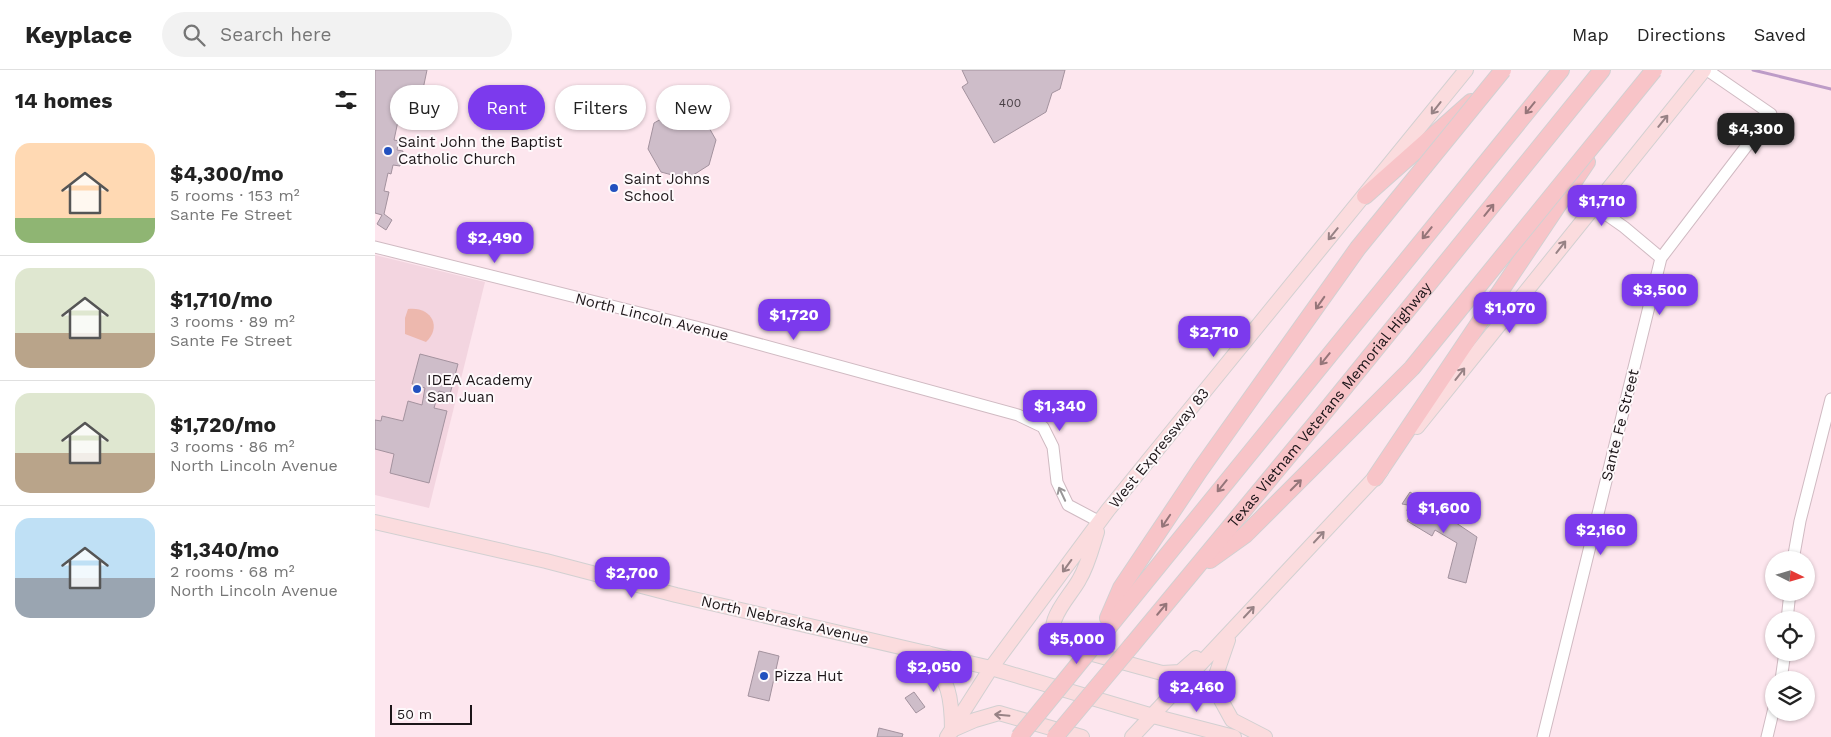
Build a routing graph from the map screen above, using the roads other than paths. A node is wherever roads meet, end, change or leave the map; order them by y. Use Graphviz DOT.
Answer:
graph roads {
  1 [pos="1466,70"];
  2 [pos="1505,70"];
  3 [pos="1561,70"];
  4 [pos="1602,70"];
  5 [pos="1645,70"];
  6 [pos="1654,70"];
  7 [pos="1705,70"];
  8 [pos="1365,196"];
  9 [pos="1594,206"];
  10 [pos="375,247"];
  11 [pos="1661,258"];
  12 [pos="1831,399"];
  13 [pos="1375,478"];
  14 [pos="375,522"];
  15 [pos="1100,522"];
  16 [pos="1795,551"];
  17 [pos="1192,572"];
  18 [pos="1232,631"];
  19 [pos="1099,639"];
  20 [pos="928,653"];
  21 [pos="991,668"];
  22 [pos="1153,716"];
  23 [pos="1771,721"];
  24 [pos="949,734"];
  25 [pos="1019,737"];
  26 [pos="1055,737"];
  27 [pos="1082,737"];
  28 [pos="1132,737"];
  29 [pos="1235,737"];
  30 [pos="1265,737"];
  31 [pos="1543,737"];
  32 [pos="1767,737"];
  1 -- 8 [label="main road, West Expressway 83, one-way"];
  2 -- 8 [label="highway"];
  2 -- 19 [label="highway, one-way, bridge"];
  3 -- 19 [label="highway, one-way"];
  17 -- 4 [label="highway, Texas Vietnam Veterans Memorial Highway, one-way"];
  5 -- 13 [label="highway"];
  17 -- 6 [label="highway, one-way, bridge"];
  9 -- 7 [label="main road, one-way"];
  7 -- 11 [label="street, Sante Fe Street"];
  8 -- 15 [label="main road, West Expressway 83, one-way"];
  9 -- 11 [label="street"];
  13 -- 9 [label="main road, one-way"];
  15 -- 10 [label="street, North Lincoln Avenue, one-way"];
  11 -- 31 [label="street, Sante Fe Street"];
  12 -- 16 [label="street"];
  18 -- 13 [label="main road, one-way"];
  14 -- 20 [label="main road, North Nebraska Avenue"];
  15 -- 18 [label="main road"];
  15 -- 21 [label="main road, West Expressway 83, one-way"];
  26 -- 17 [label="highway, Texas Vietnam Veterans Memorial Highway, one-way, bridge"];
  18 -- 22 [label="main road"];
  18 -- 30 [label="main road"];
  19 -- 25 [label="highway, bridge"];
  20 -- 21 [label="main road, North Nebraska Avenue"];
  20 -- 24 [label="main road"];
  21 -- 22 [label="main road, North Nebraska Avenue"];
  21 -- 24 [label="main road, West Expressway 83"];
  22 -- 28 [label="main road"];
  22 -- 29 [label="main road, North Nebraska Avenue"];
  23 -- 32 [label="street"];
  27 -- 24 [label="main road, one-way"];
}
